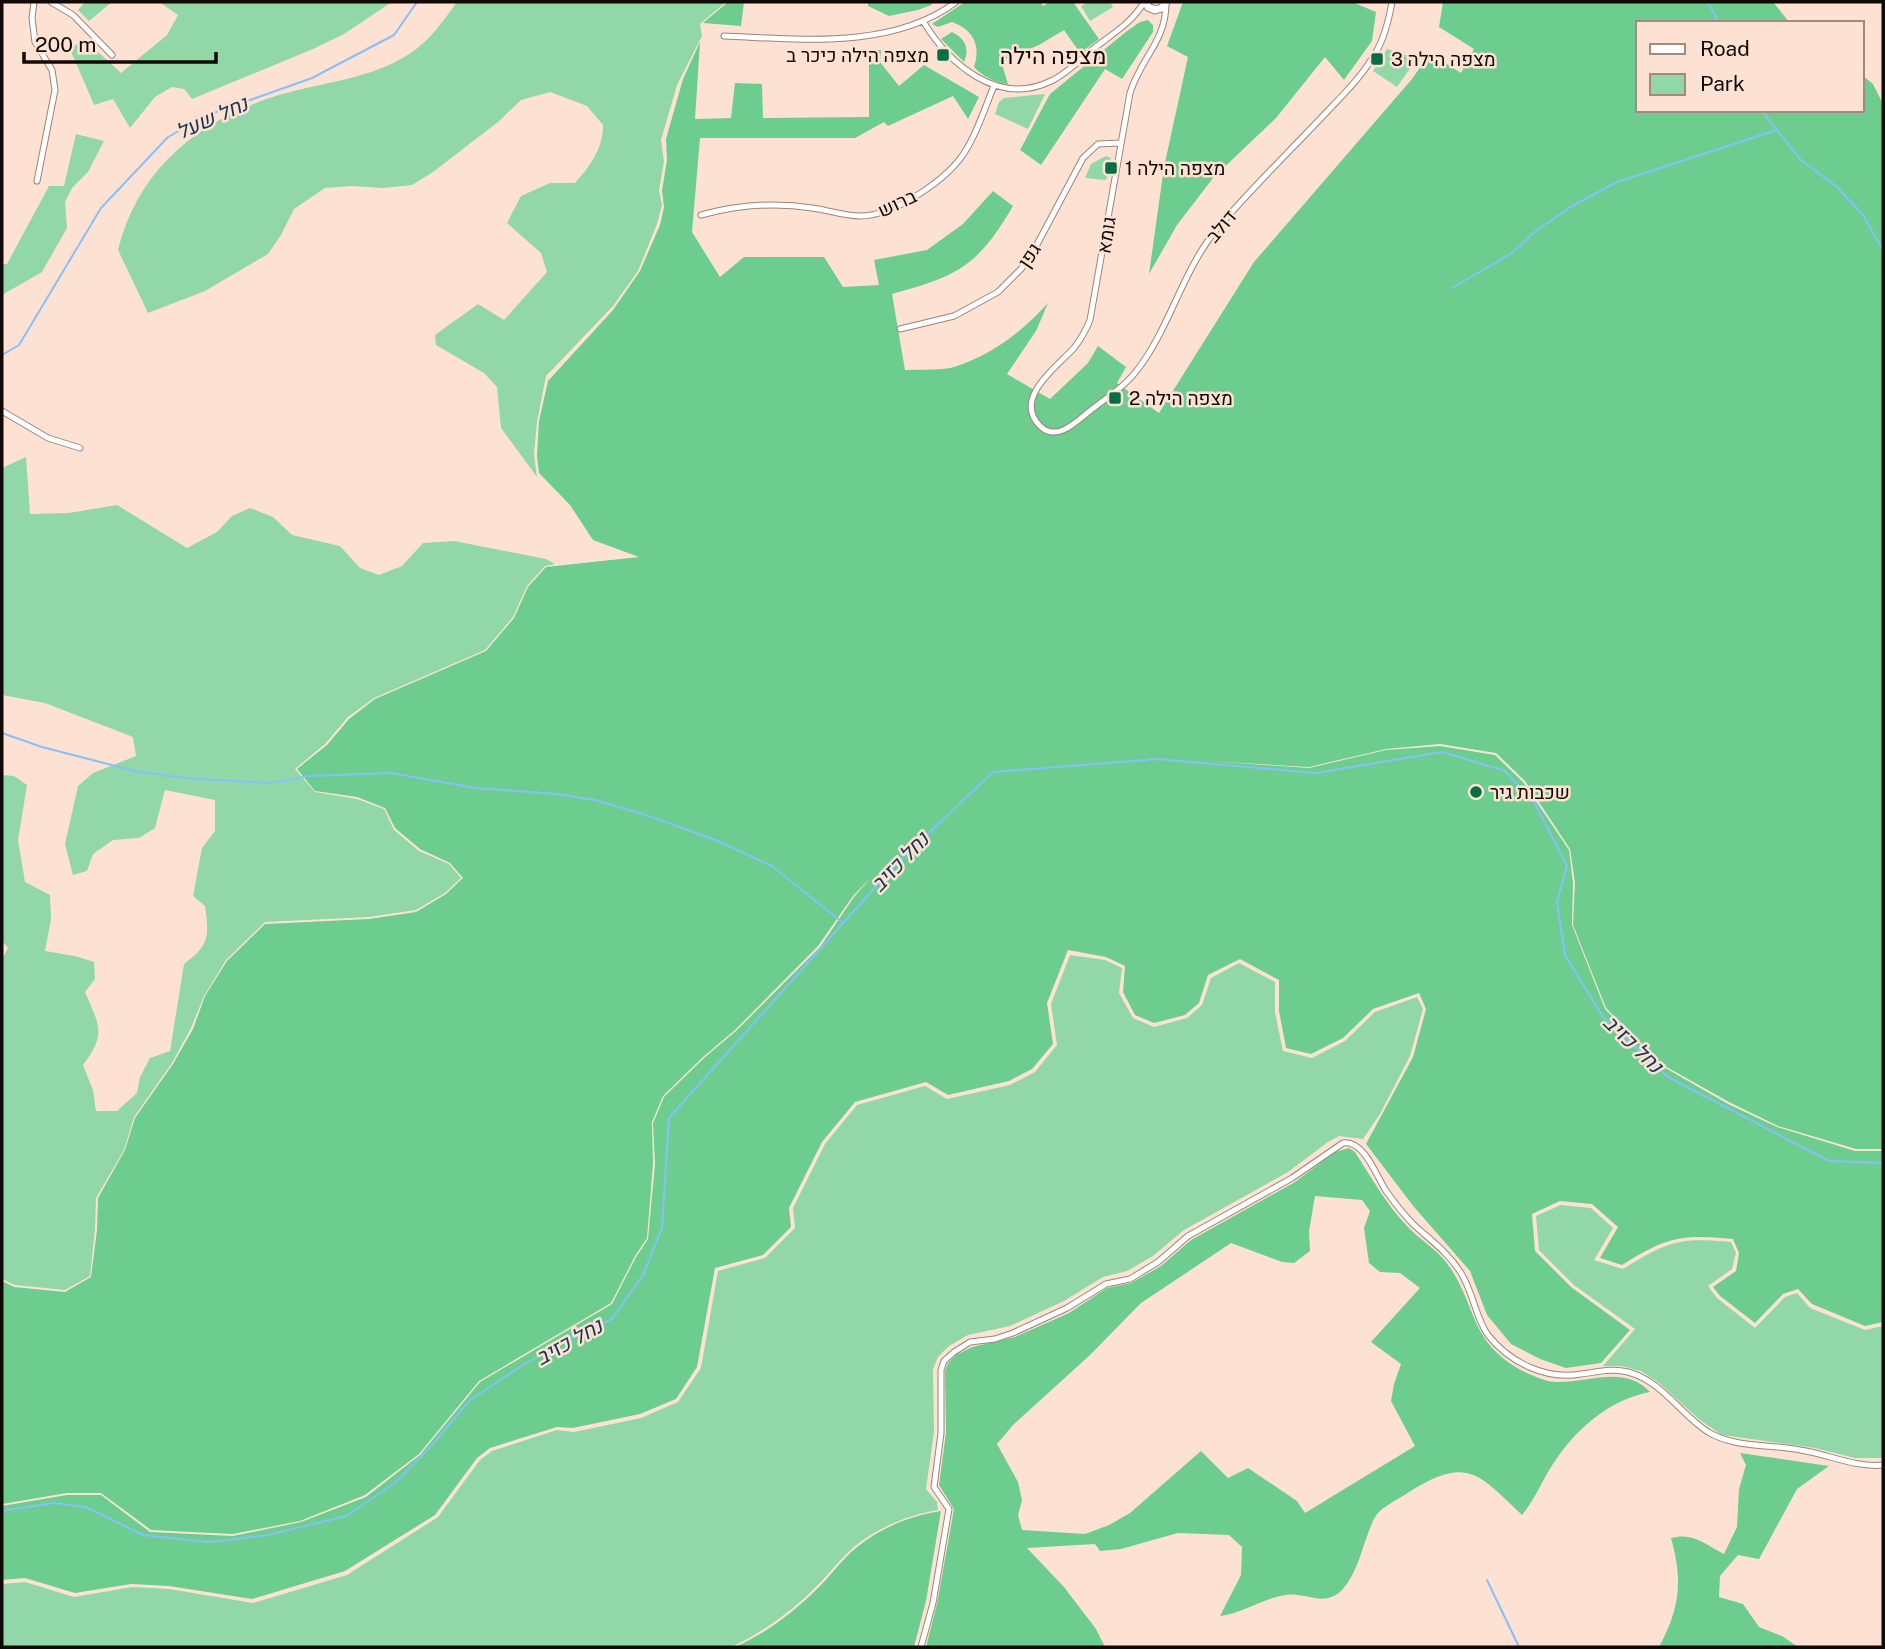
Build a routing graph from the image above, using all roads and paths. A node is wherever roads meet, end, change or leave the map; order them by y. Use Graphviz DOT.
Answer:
graph roads {
  1 [pos="34,2"];
  2 [pos="51,2"];
  3 [pos="956,2"];
  4 [pos="1145,2"];
  5 [pos="1166,2"];
  6 [pos="1392,2"];
  7 [pos="1153,10"];
  8 [pos="1132,18"];
  9 [pos="923,21"];
  10 [pos="1164,29"];
  11 [pos="724,36"];
  12 [pos="112,55"];
  13 [pos="994,86"];
  14 [pos="1120,143"];
  15 [pos="37,181"];
  16 [pos="701,215"];
  17 [pos="900,329"];
  18 [pos="2,411"];
  19 [pos="1041,428"];
  20 [pos="80,449"];
  21 [pos="1883,1465"];
  22 [pos="921,1647"];
  1 -- 15 [label="street"];
  2 -- 12 [label="street"];
  3 -- 9 [label="street"];
  4 -- 7 [label="street"];
  4 -- 8 [label="street"];
  5 -- 7 [label="street"];
  5 -- 10 [label="street"];
  6 -- 19 [label="street, דולב"];
  7 -- 8 [label="street"];
  7 -- 10 [label="street"];
  8 -- 13 [label="street"];
  9 -- 11 [label="street"];
  9 -- 13 [label="street"];
  10 -- 14 [label="street, גומא"];
  13 -- 16 [label="street, ברוש"];
  14 -- 17 [label="street, גפן"];
  14 -- 19 [label="street, גומא"];
  18 -- 20 [label="street"];
  21 -- 22 [label="street"];
}
